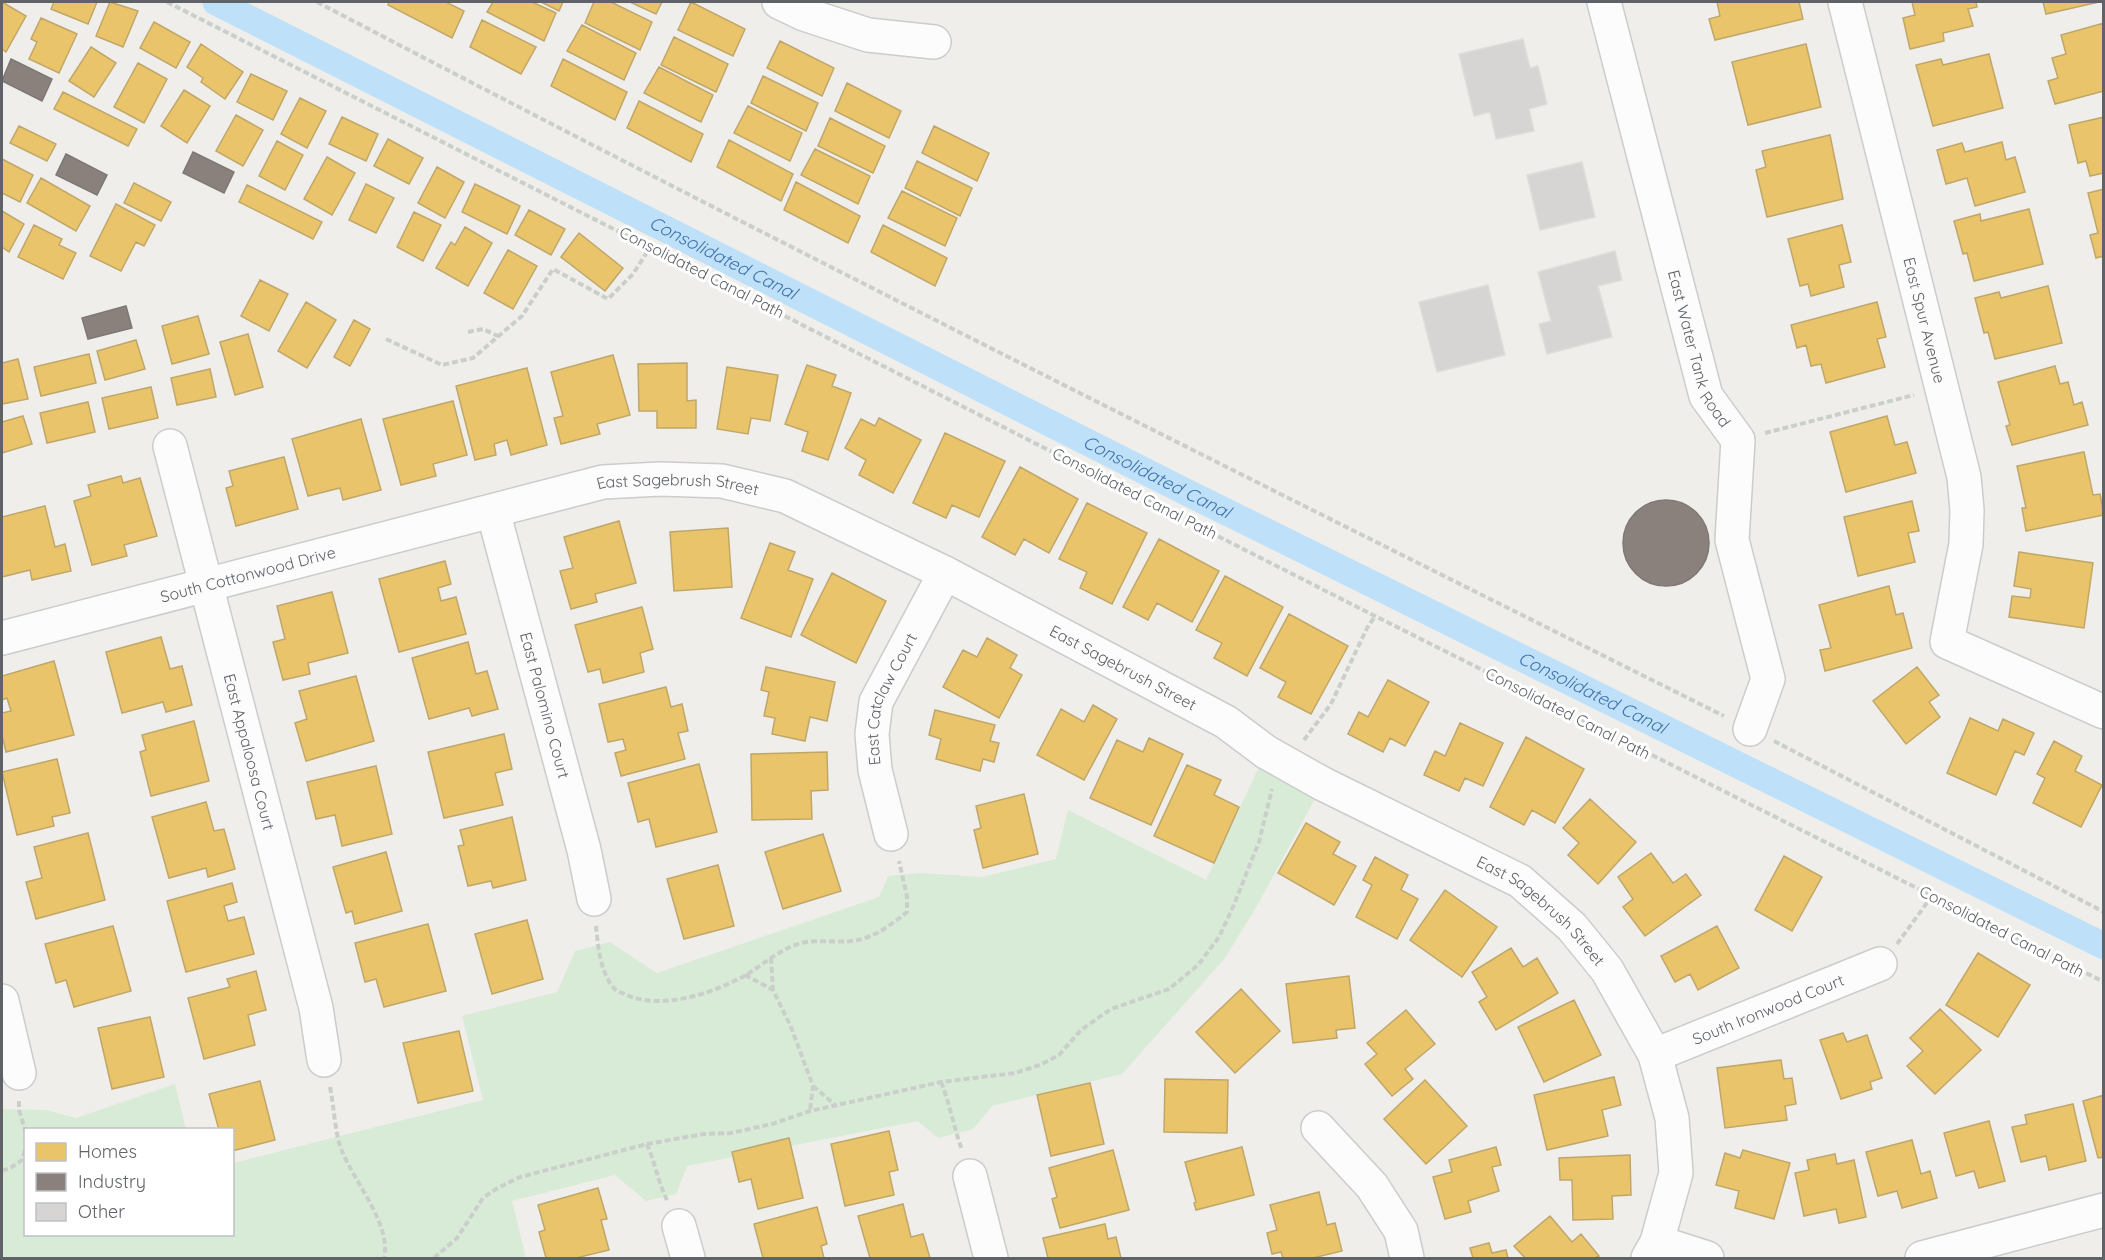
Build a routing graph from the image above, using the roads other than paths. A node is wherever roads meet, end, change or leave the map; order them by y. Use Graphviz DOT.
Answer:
graph roads {
  1 [pos="1604,2"];
  2 [pos="1845,2"];
  3 [pos="795,6"];
  4 [pos="934,42"];
  5 [pos="170,446"];
  6 [pos="493,511"];
  7 [pos="945,573"];
  8 [pos="207,584"];
  9 [pos="2,638"];
  10 [pos="2103,712"];
  11 [pos="1750,729"];
  12 [pos="891,834"];
  13 [pos="594,899"];
  14 [pos="1880,964"];
  15 [pos="2,1000"];
  16 [pos="1655,1055"];
  17 [pos="324,1060"];
  18 [pos="19,1073"];
  19 [pos="1318,1128"];
  20 [pos="970,1176"];
  21 [pos="2103,1210"];
  22 [pos="679,1226"];
  23 [pos="1652,1250"];
  24 [pos="688,1258"];
  25 [pos="991,1258"];
  26 [pos="1407,1258"];
  27 [pos="1707,1258"];
  28 [pos="1922,1258"];
  1 -- 11 [label="street, East Water Tank Road"];
  2 -- 10 [label="street, East Spur Avenue"];
  3 -- 4 [label="street"];
  5 -- 8 [label="street, East Appaloosa Court"];
  6 -- 7 [label="street, East Sagebrush Street"];
  6 -- 8 [label="street, South Cottonwood Drive"];
  6 -- 13 [label="street, East Palomino Court"];
  7 -- 12 [label="street, East Catclaw Court"];
  7 -- 16 [label="street, East Sagebrush Street"];
  8 -- 9 [label="street, South Cottonwood Drive"];
  8 -- 17 [label="street, East Appaloosa Court"];
  14 -- 16 [label="street, South Ironwood Court"];
  15 -- 18 [label="street"];
  16 -- 23 [label="street, East Sagebrush Street"];
  19 -- 26 [label="street"];
  20 -- 25 [label="street"];
  21 -- 28 [label="street"];
  22 -- 24 [label="street"];
  23 -- 27 [label="street"];
}
